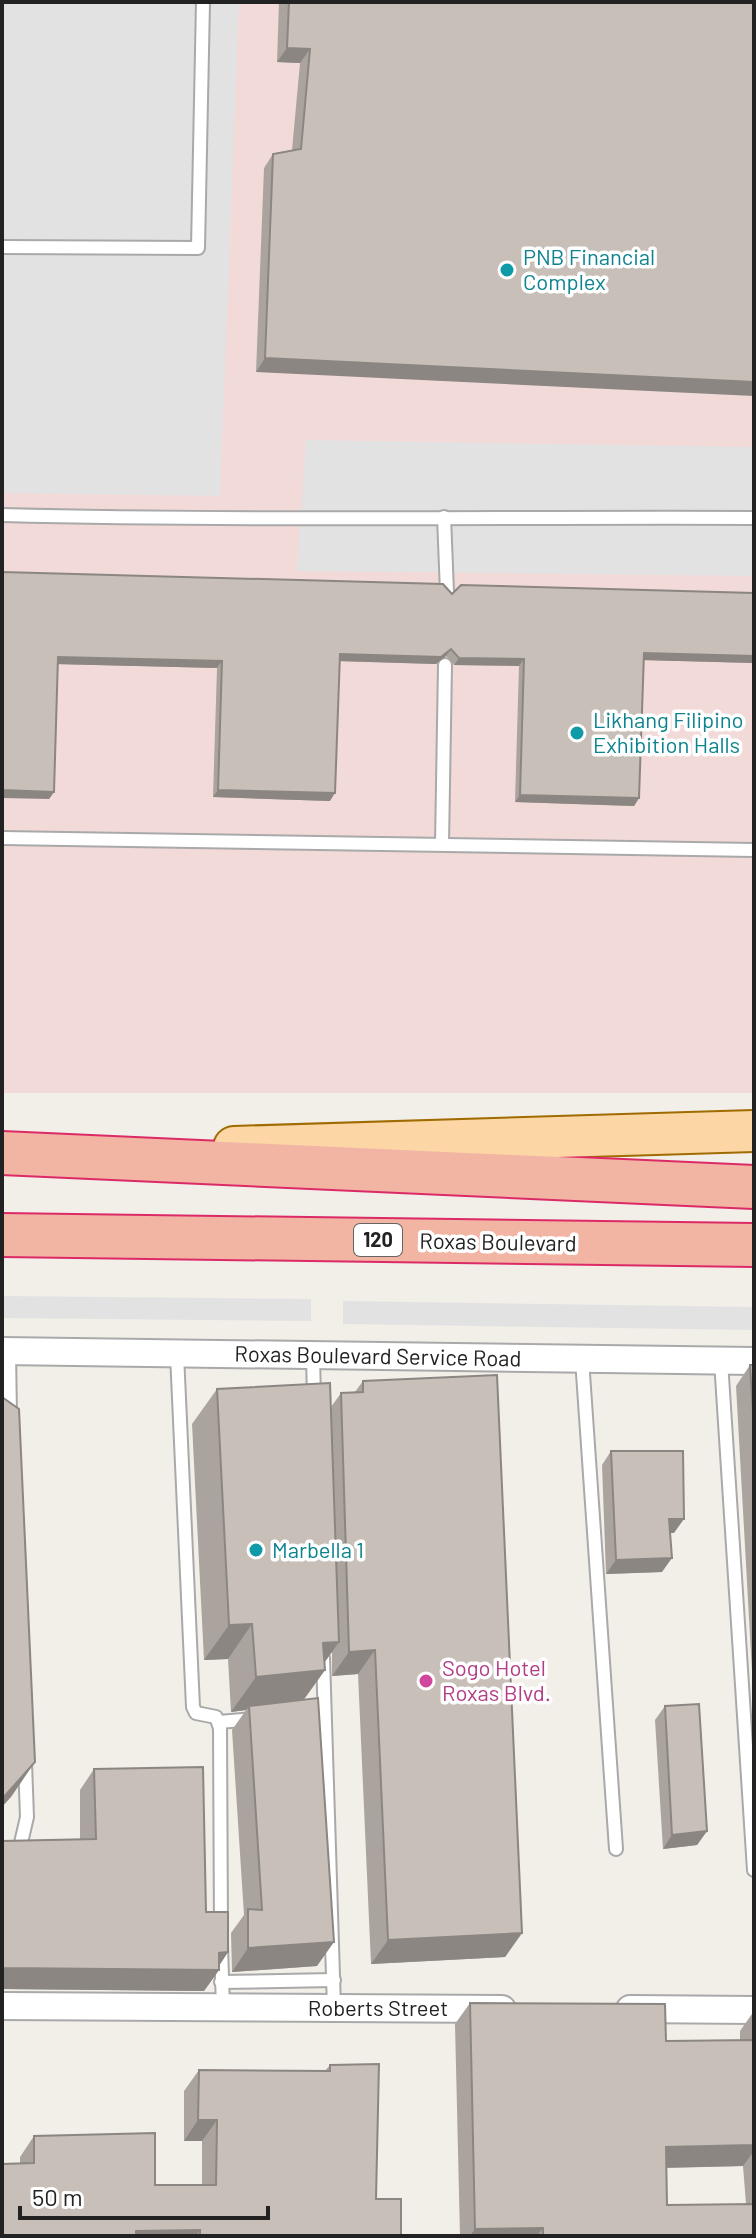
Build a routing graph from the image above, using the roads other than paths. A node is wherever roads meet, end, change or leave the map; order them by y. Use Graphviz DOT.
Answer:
graph roads {
  1 [pos="203,2"];
  2 [pos="2,247"];
  3 [pos="2,515"];
  4 [pos="444,517"];
  5 [pos="754,518"];
  6 [pos="447,592"];
  7 [pos="445,665"];
  8 [pos="2,838"];
  9 [pos="442,844"];
  10 [pos="754,850"];
  11 [pos="754,1131"];
  12 [pos="2,1153"];
  13 [pos="754,1187"];
  14 [pos="2,1235"];
  15 [pos="754,1245"];
  16 [pos="5,1351"];
  17 [pos="177,1354"];
  18 [pos="313,1355"];
  19 [pos="582,1359"];
  20 [pos="721,1361"];
  21 [pos="754,1361"];
  22 [pos="315,1417"];
  23 [pos="11,1436"];
  24 [pos="323,1649"];
  25 [pos="325,1711"];
  26 [pos="310,1713"];
  27 [pos="265,1718"];
  28 [pos="219,1722"];
  29 [pos="24,1753"];
  30 [pos="616,1849"];
  31 [pos="2,1852"];
  32 [pos="754,1870"];
  33 [pos="334,1980"];
  34 [pos="222,1994"];
  35 [pos="2,2006"];
  36 [pos="334,2008"];
  37 [pos="521,2009"];
  38 [pos="599,2009"];
  39 [pos="754,2010"];
  1 -- 2 [label="lane"];
  3 -- 4 [label="lane"];
  4 -- 5 [label="lane"];
  4 -- 6 [label="lane"];
  7 -- 9 [label="lane"];
  8 -- 9 [label="lane"];
  9 -- 10 [label="lane"];
  11 -- 12 [label="main road"];
  12 -- 13 [label="highway"];
  14 -- 15 [label="highway, Roxas Boulevard / 120"];
  16 -- 17 [label="street, Roxas Boulevard Service Road"];
  16 -- 23 [label="lane"];
  17 -- 18 [label="street, Roxas Boulevard Service Road"];
  17 -- 28 [label="lane"];
  18 -- 19 [label="street, Roxas Boulevard Service Road"];
  18 -- 22 [label="lane"];
  19 -- 20 [label="street, Roxas Boulevard Service Road"];
  19 -- 30 [label="lane"];
  20 -- 21 [label="street, Roxas Boulevard Service Road"];
  20 -- 32 [label="lane"];
  24 -- 25 [label="lane"];
  25 -- 26 [label="lane"];
  25 -- 33 [label="lane"];
  27 -- 28 [label="lane"];
  28 -- 34 [label="lane"];
  29 -- 31 [label="lane"];
  33 -- 34 [label="lane"];
  33 -- 36 [label="lane"];
  34 -- 35 [label="street, Roberts Street"];
  34 -- 36 [label="street, Roberts Street"];
  36 -- 37 [label="street, Roberts Street"];
  38 -- 39 [label="street"];
}
